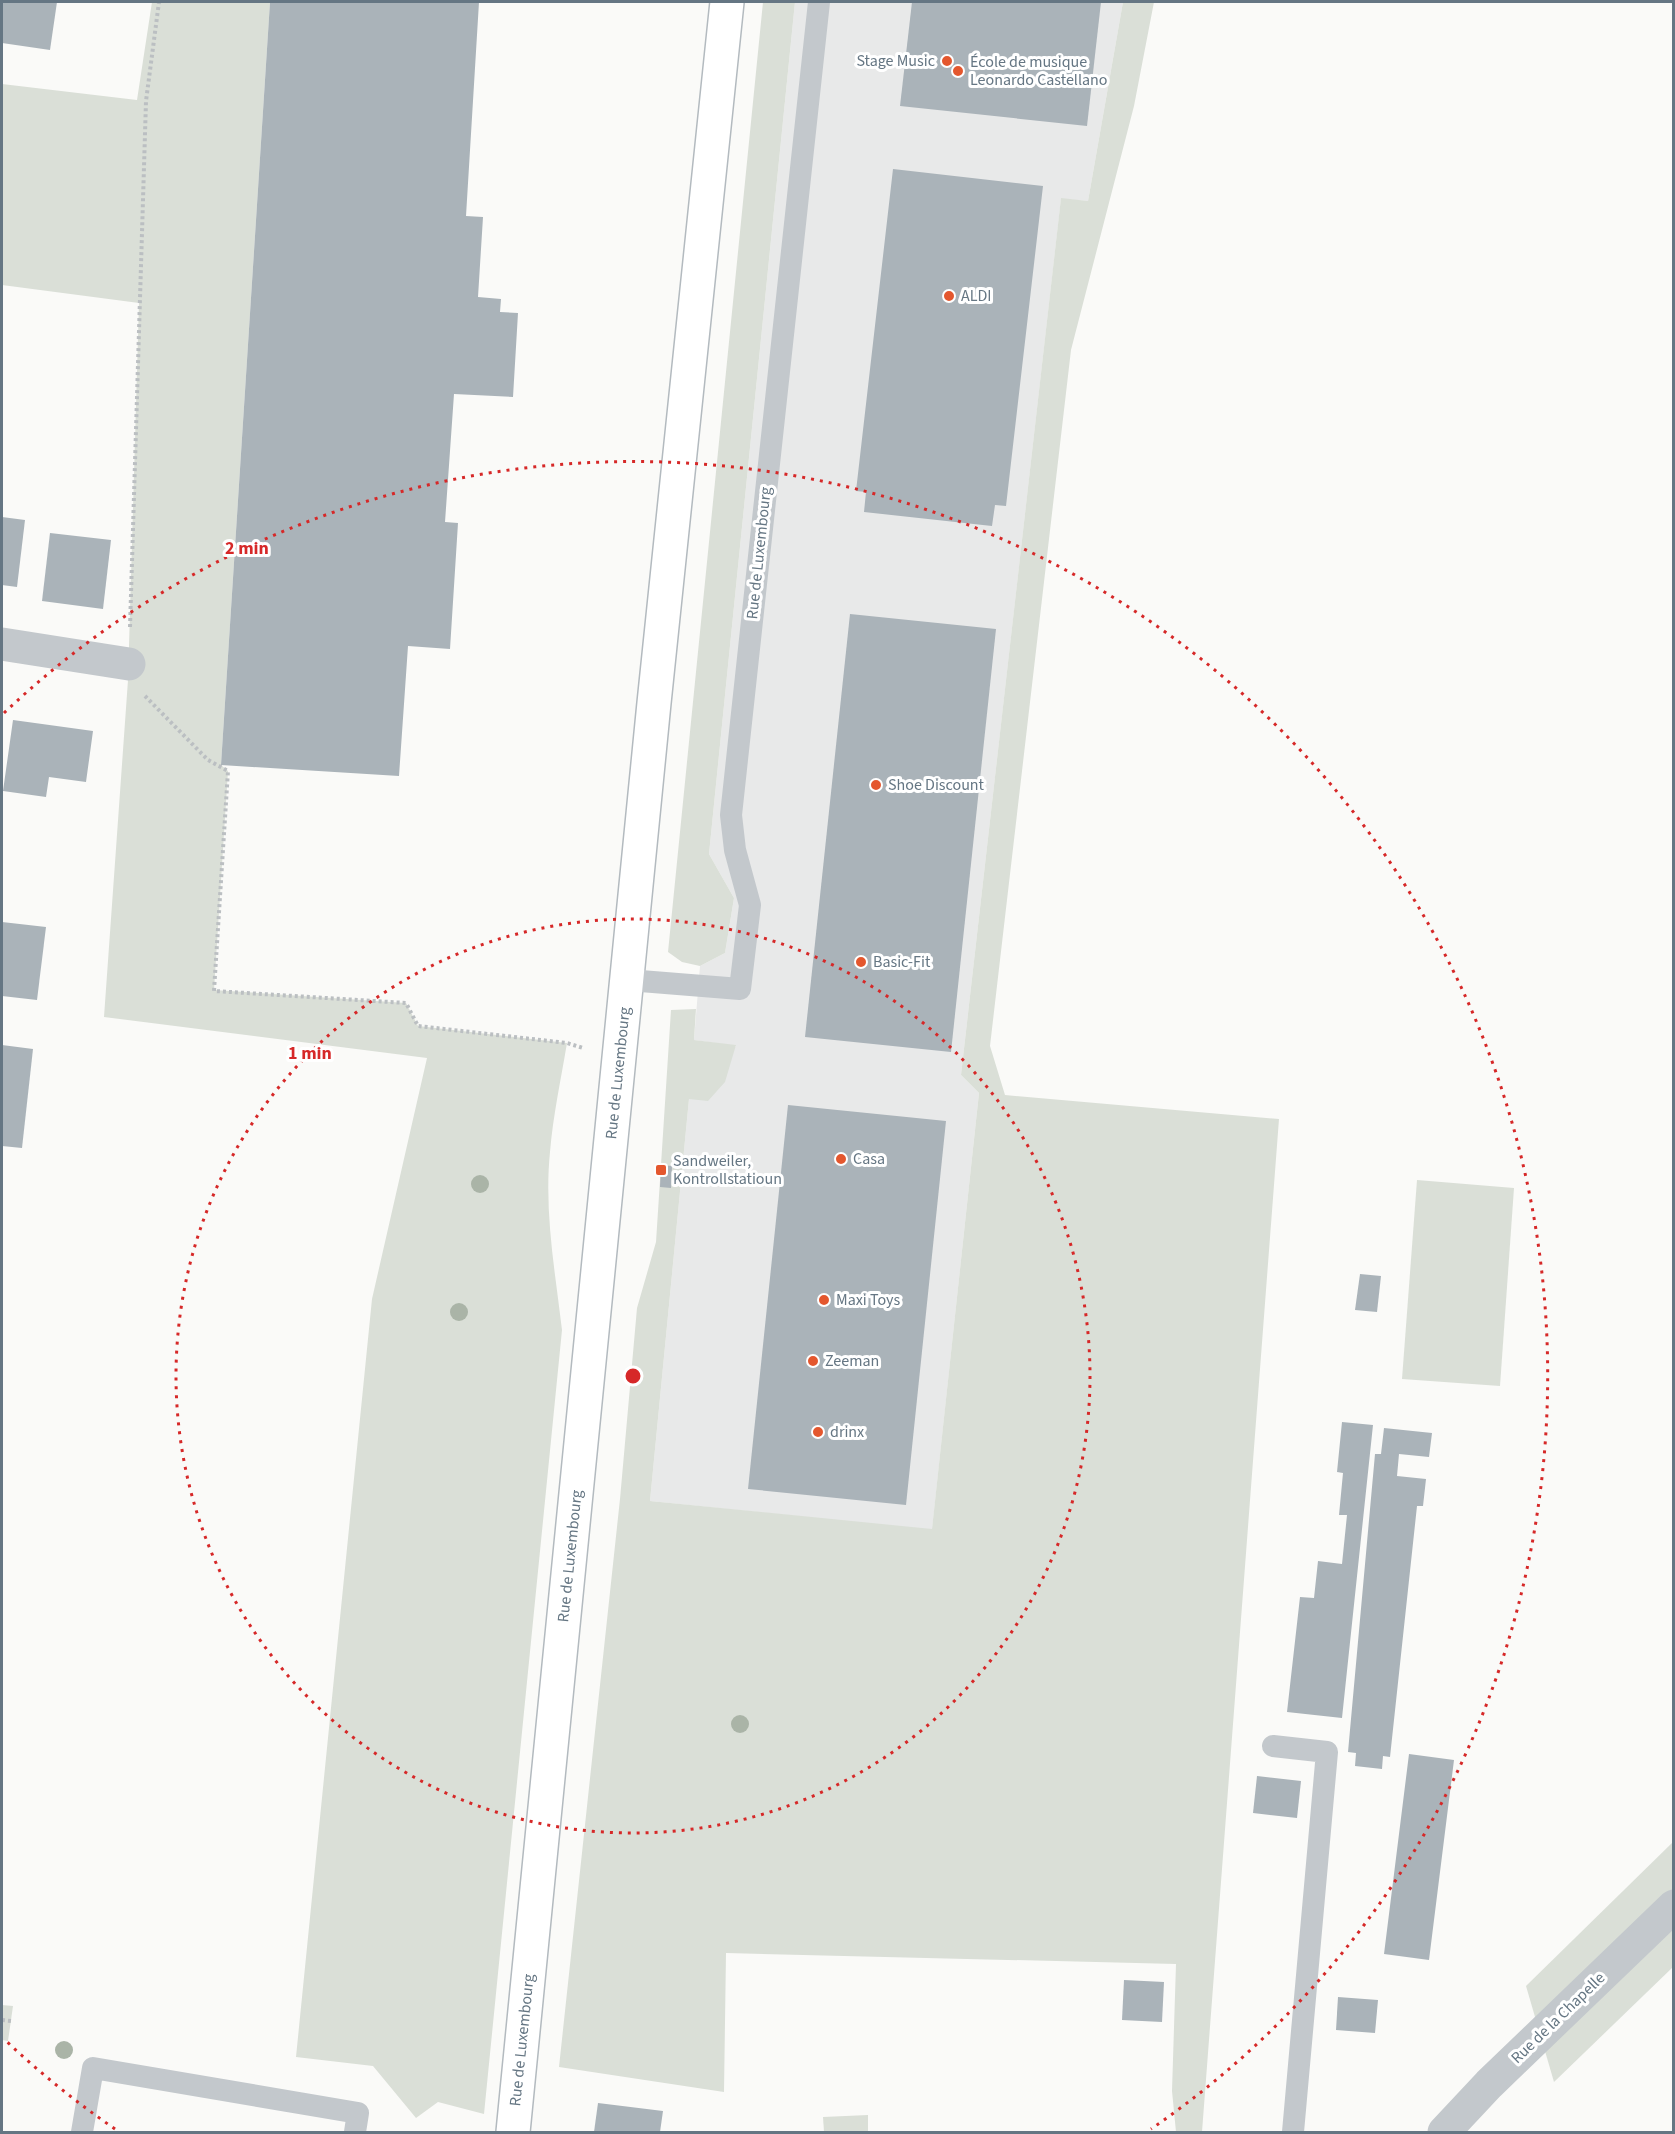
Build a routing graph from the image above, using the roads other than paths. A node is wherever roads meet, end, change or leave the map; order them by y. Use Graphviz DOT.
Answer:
graph roads {
  1 [pos="728,2"];
  2 [pos="819,2"];
  3 [pos="2,644"];
  4 [pos="129,664"];
  5 [pos="628,980"];
  6 [pos="1273,1746"];
  7 [pos="1674,1906"];
  8 [pos="82,2133"];
  9 [pos="355,2133"];
  10 [pos="513,2133"];
  11 [pos="1293,2133"];
  12 [pos="1444,2133"];
  1 -- 5 [label="main road, Rue de Luxembourg"];
  2 -- 5 [label="lane, Rue de Luxembourg"];
  3 -- 4 [label="street"];
  5 -- 10 [label="main road, Rue de Luxembourg"];
  6 -- 11 [label="lane"];
  7 -- 12 [label="street, Rue de la Chapelle"];
  8 -- 9 [label="lane"];
}
